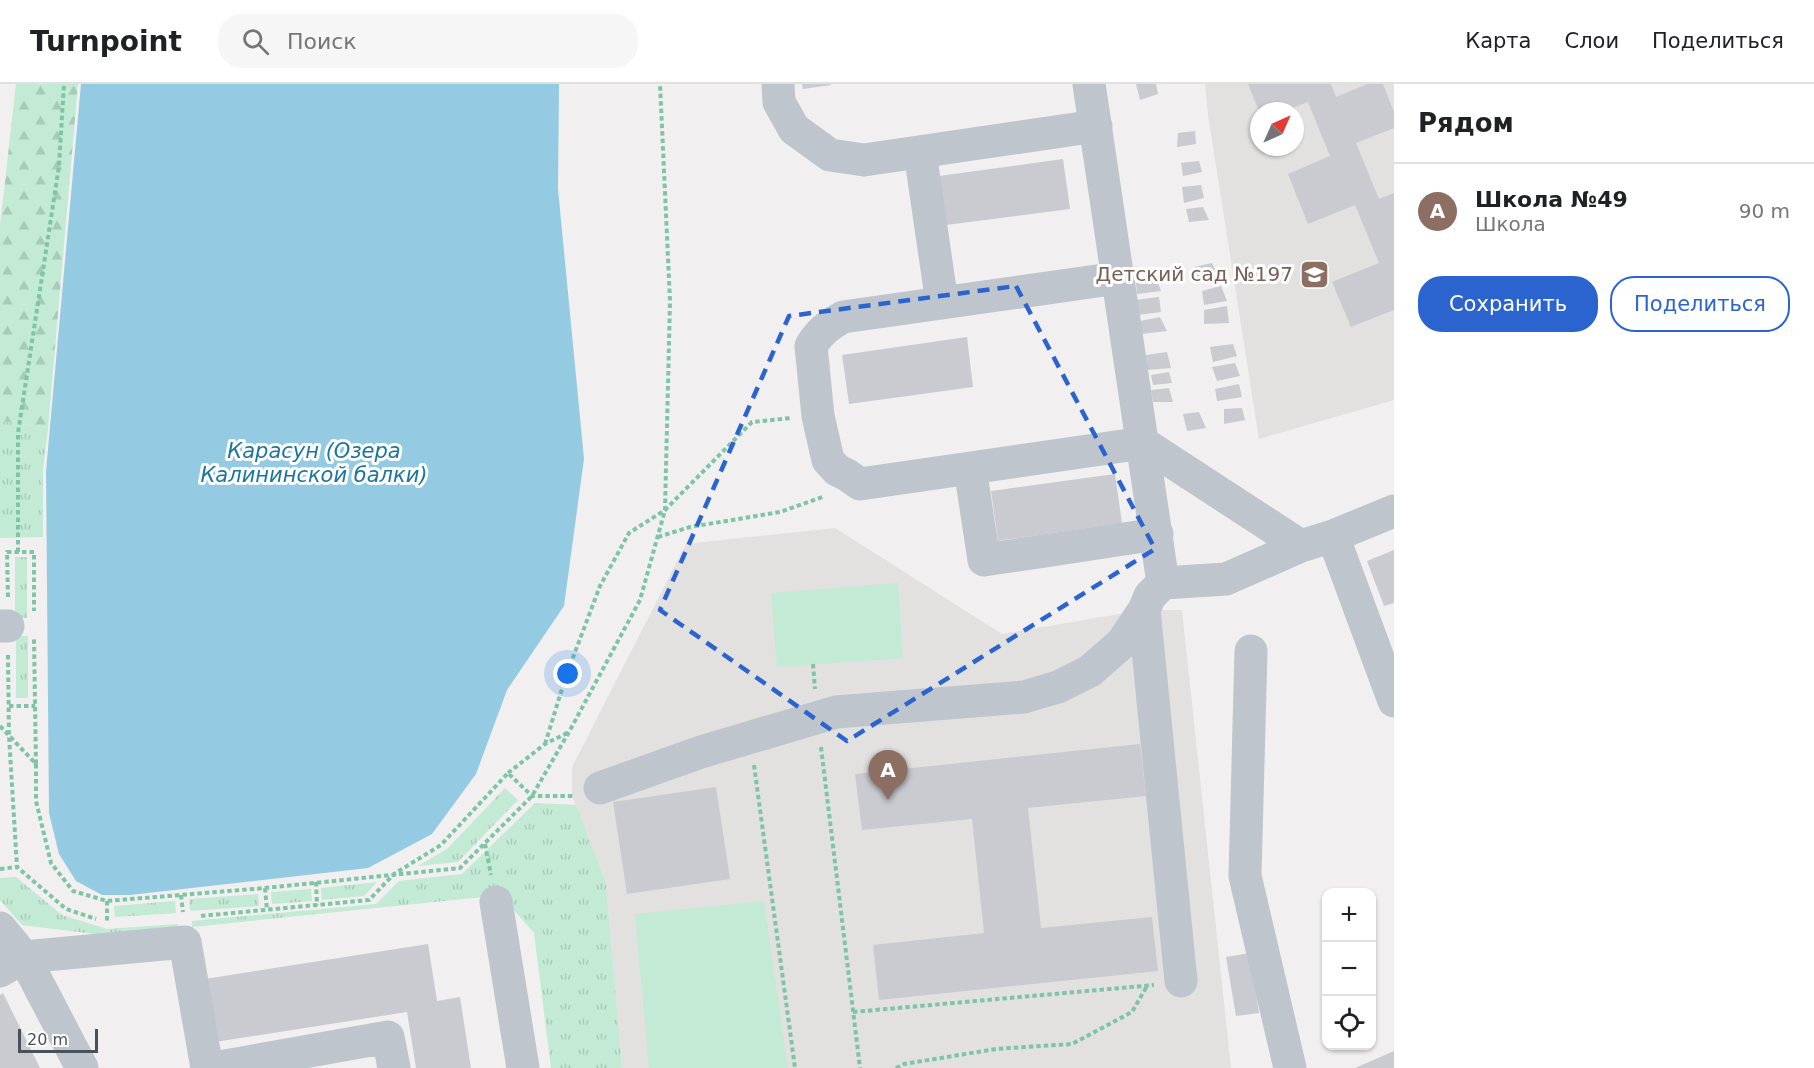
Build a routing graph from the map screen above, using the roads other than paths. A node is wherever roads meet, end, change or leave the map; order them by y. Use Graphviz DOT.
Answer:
graph roads {
  1 [pos="778,84"];
  2 [pos="1089,84"];
  3 [pos="1096,126"];
  4 [pos="920,152"];
  5 [pos="1118,278"];
  6 [pos="942,303"];
  7 [pos="1143,443"];
  8 [pos="970,468"];
  9 [pos="1394,512"];
  10 [pos="1156,534"];
  11 [pos="1333,536"];
  12 [pos="1301,546"];
  13 [pos="1163,583"];
  14 [pos="1143,609"];
  15 [pos="1251,651"];
  16 [pos="1394,701"];
  17 [pos="586,792"];
  18 [pos="496,902"];
  19 [pos="0,928"];
  20 [pos="12,964"];
  21 [pos="1181,981"];
  22 [pos="294,1060"];
  23 [pos="82,1068"];
  24 [pos="207,1068"];
  25 [pos="214,1068"];
  26 [pos="394,1068"];
  27 [pos="523,1068"];
  28 [pos="1290,1068"];
  1 -- 4 [label="lane"];
  2 -- 3 [label="lane"];
  3 -- 4 [label="lane"];
  3 -- 5 [label="lane"];
  4 -- 6 [label="lane"];
  5 -- 6 [label="lane"];
  5 -- 7 [label="lane"];
  6 -- 8 [label="lane"];
  7 -- 8 [label="lane"];
  7 -- 10 [label="lane"];
  7 -- 12 [label="lane"];
  8 -- 10 [label="lane"];
  9 -- 11 [label="lane"];
  10 -- 13 [label="lane"];
  11 -- 12 [label="lane"];
  11 -- 16 [label="lane"];
  12 -- 13 [label="lane"];
  13 -- 14 [label="lane"];
  14 -- 17 [label="lane"];
  14 -- 21 [label="lane"];
  15 -- 28 [label="lane"];
  18 -- 27 [label="lane"];
  19 -- 20 [label="lane"];
  20 -- 23 [label="lane"];
  20 -- 24 [label="lane"];
  22 -- 25 [label="lane"];
  22 -- 26 [label="lane"];
}
